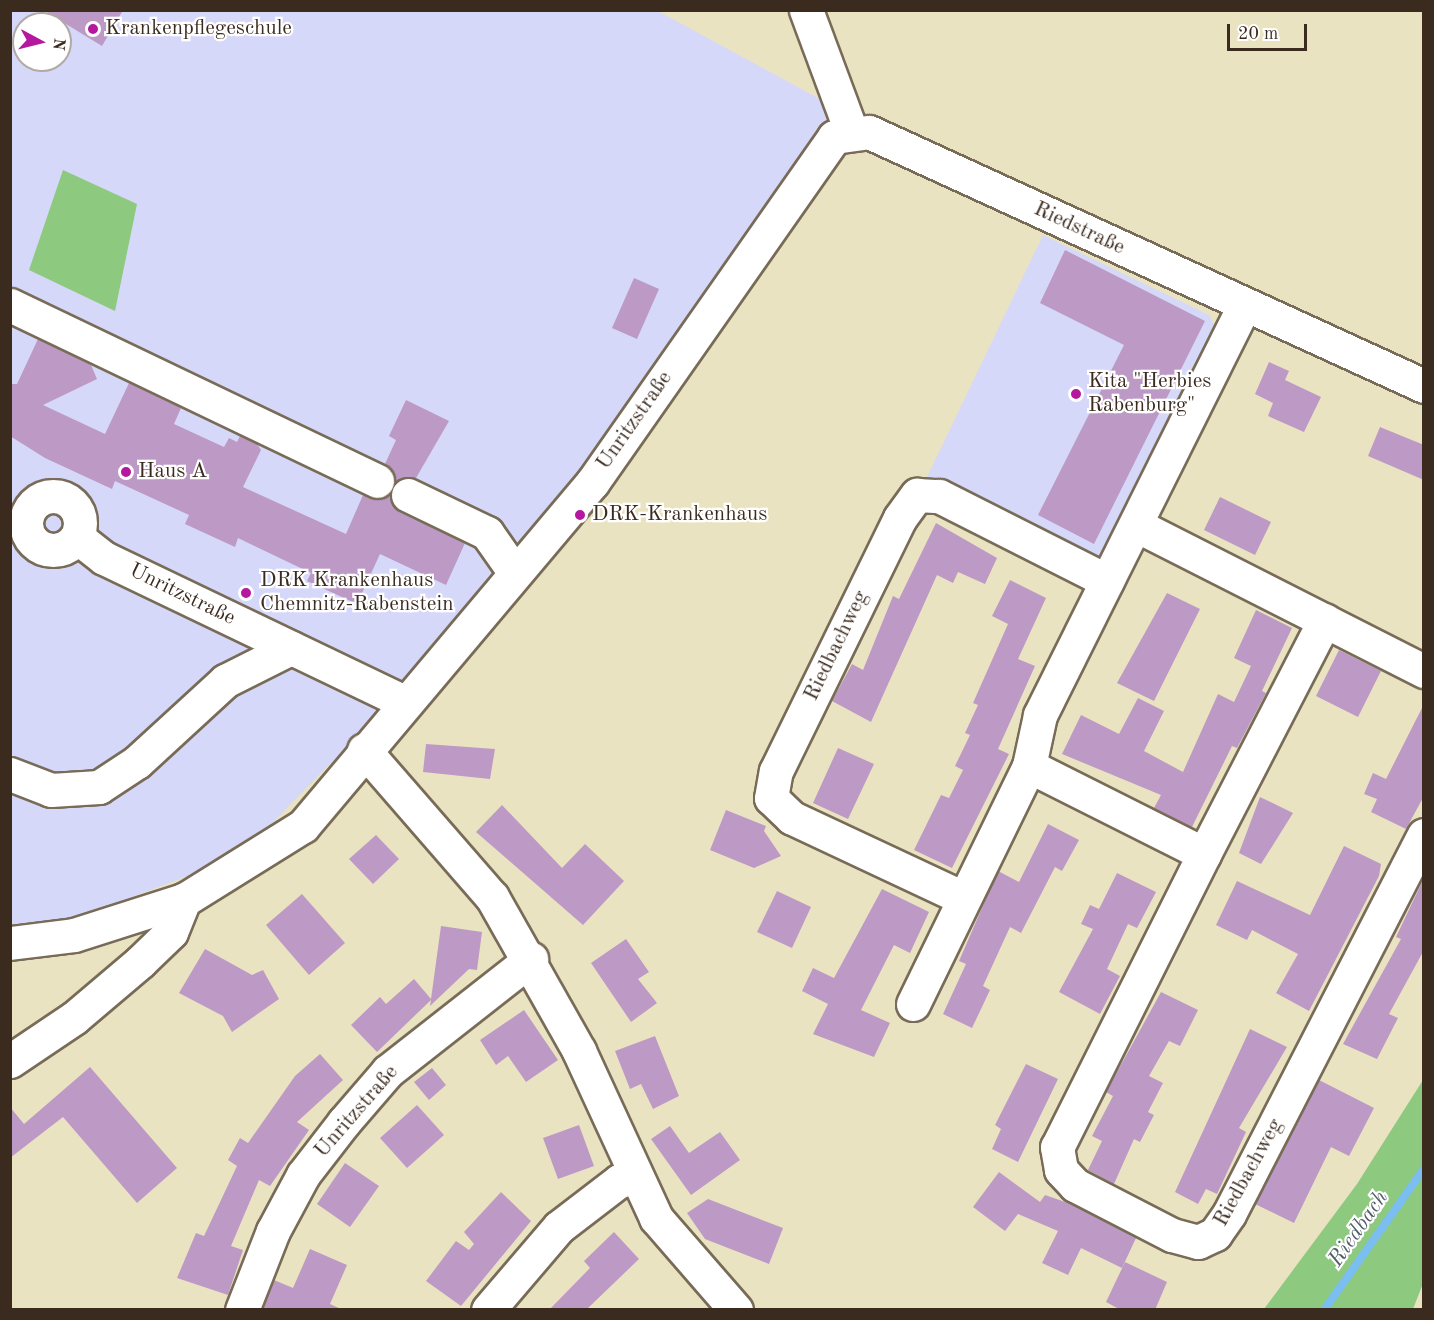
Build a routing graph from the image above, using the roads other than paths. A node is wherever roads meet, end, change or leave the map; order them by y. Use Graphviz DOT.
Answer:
graph roads {
  1 [pos="806,10"];
  2 [pos="851,131"];
  3 [pos="1244,304"];
  4 [pos="10,305"];
  5 [pos="1424,386"];
  6 [pos="377,481"];
  7 [pos="408,495"];
  8 [pos="1136,525"];
  9 [pos="19,531"];
  10 [pos="77,537"];
  11 [pos="515,573"];
  12 [pos="1107,580"];
  13 [pos="1325,620"];
  14 [pos="291,648"];
  15 [pos="1424,671"];
  16 [pos="404,702"];
  17 [pos="364,750"];
  18 [pos="1029,766"];
  19 [pos="10,774"];
  20 [pos="1424,835"];
  21 [pos="1204,854"];
  22 [pos="961,897"];
  23 [pos="184,900"];
  24 [pos="10,943"];
  25 [pos="531,959"];
  26 [pos="913,1004"];
  27 [pos="10,1061"];
  28 [pos="634,1177"];
  29 [pos="242,1310"];
  30 [pos="488,1310"];
  31 [pos="736,1310"];
  1 -- 2 [label="street"];
  2 -- 3 [label="street, Riedstraße"];
  2 -- 11 [label="street, Unritzstraße"];
  3 -- 5 [label="street, Riedstraße"];
  3 -- 8 [label="street"];
  4 -- 6 [label="street"];
  7 -- 11 [label="street"];
  8 -- 12 [label="street"];
  8 -- 13 [label="street"];
  9 -- 10 [label="street"];
  9 -- 10 [label="street"];
  10 -- 14 [label="street, Unritzstraße"];
  11 -- 16 [label="street, Unritzstraße"];
  12 -- 18 [label="street"];
  12 -- 22 [label="street, Riedbachweg"];
  13 -- 15 [label="street"];
  13 -- 21 [label="street, Riedbachweg"];
  14 -- 16 [label="street, Unritzstraße"];
  14 -- 19 [label="street"];
  16 -- 17 [label="street, Unritzstraße"];
  17 -- 23 [label="street, Unritzstraße"];
  17 -- 25 [label="street"];
  18 -- 21 [label="street"];
  18 -- 22 [label="street"];
  20 -- 21 [label="street, Riedbachweg"];
  22 -- 26 [label="street"];
  23 -- 24 [label="street, Unritzstraße"];
  23 -- 27 [label="street"];
  25 -- 28 [label="street"];
  25 -- 29 [label="street, Unritzstraße"];
  28 -- 30 [label="street"];
  28 -- 31 [label="street"];
}
